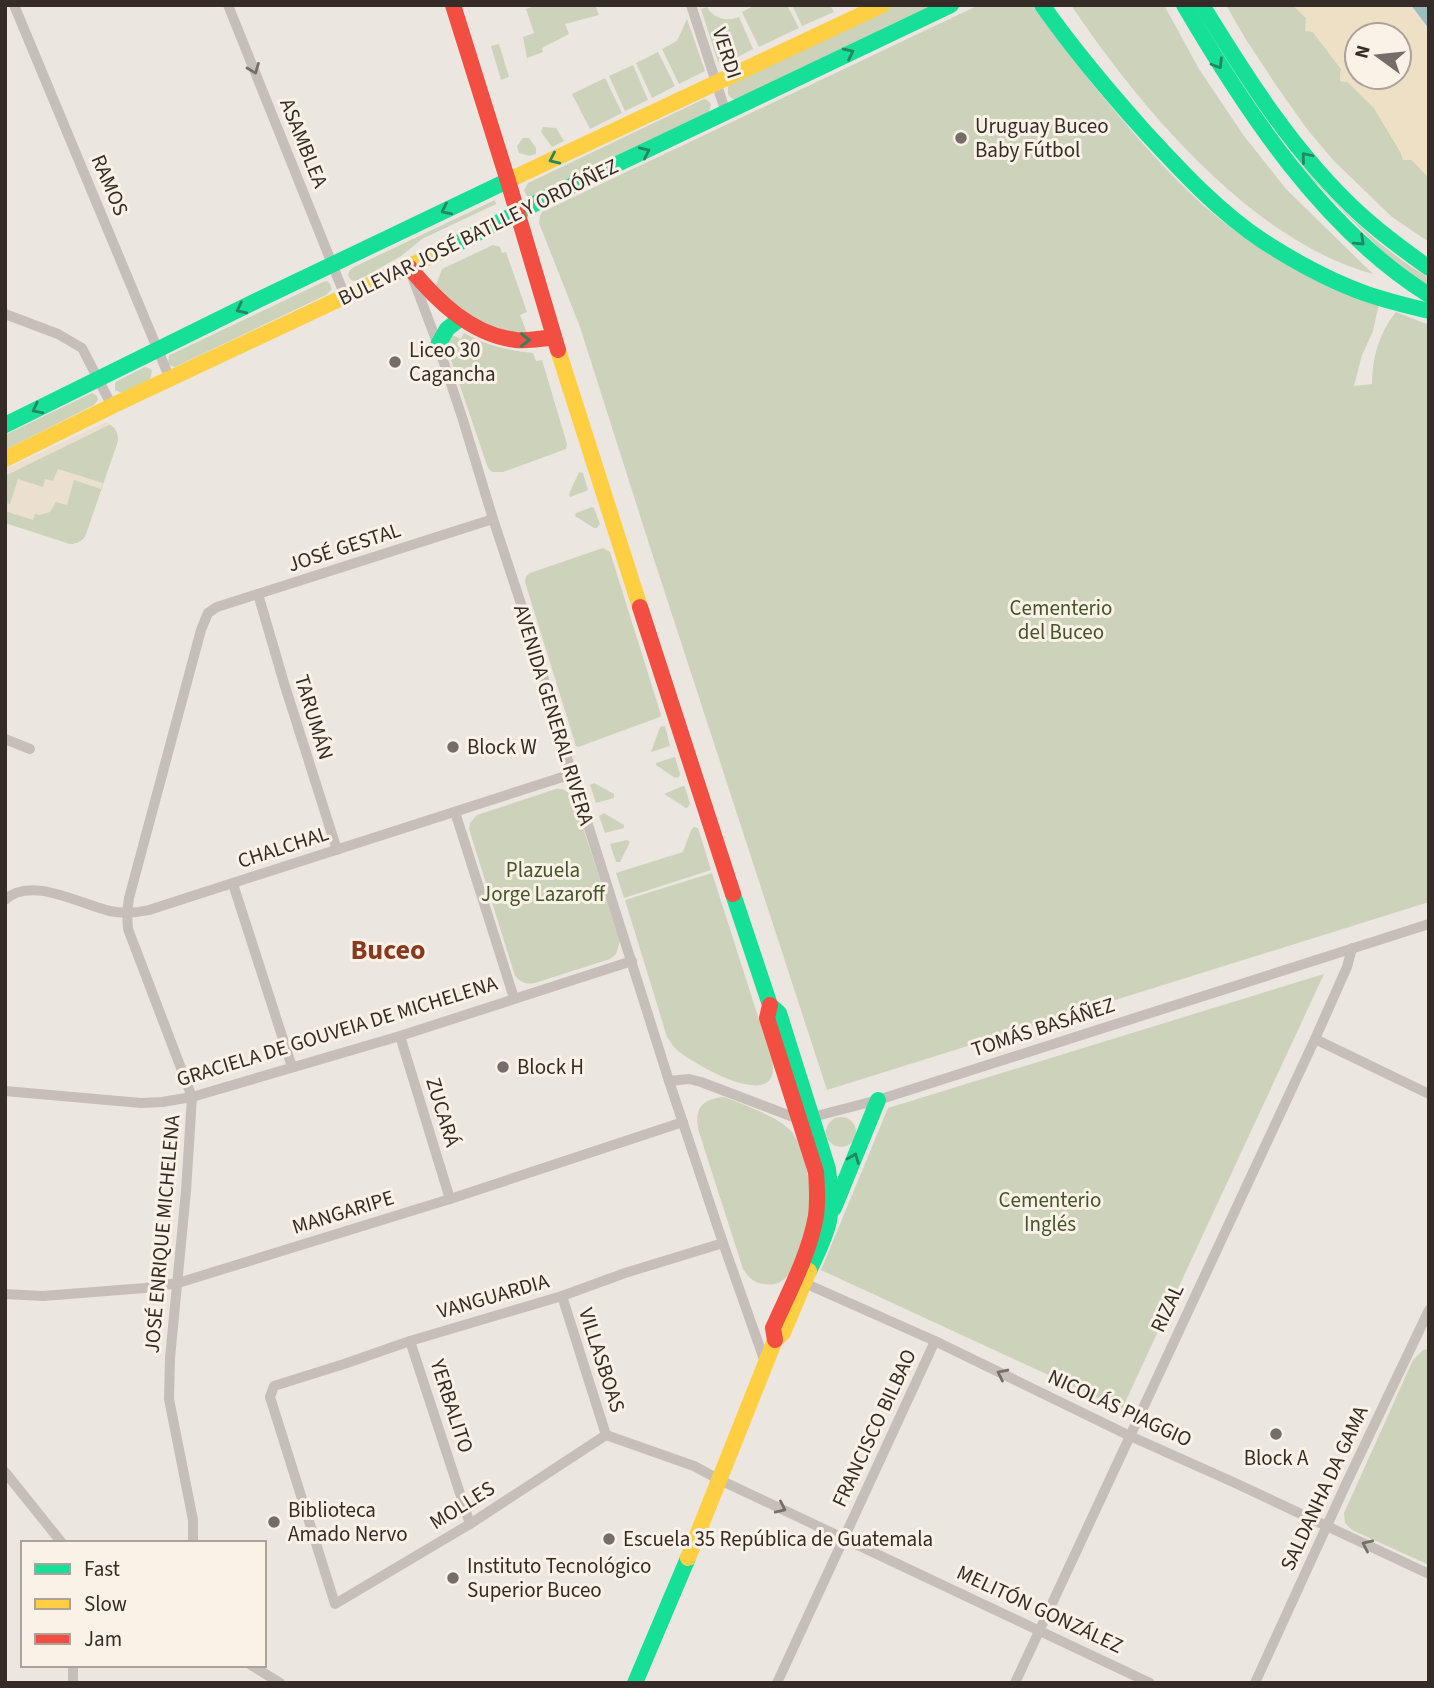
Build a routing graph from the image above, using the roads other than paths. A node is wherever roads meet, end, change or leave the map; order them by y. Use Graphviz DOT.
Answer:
graph roads {
  1 [pos="15,5"];
  2 [pos="228,5"];
  3 [pos="453,5"];
  4 [pos="691,5"];
  5 [pos="881,5"];
  6 [pos="951,5"];
  7 [pos="1042,5"];
  8 [pos="1055,5"];
  9 [pos="1184,5"];
  10 [pos="1202,5"];
  11 [pos="717,84"];
  12 [pos="726,113"];
  13 [pos="508,181"];
  14 [pos="517,213"];
  15 [pos="332,265"];
  16 [pos="409,267"];
  17 [pos="1429,268"];
  18 [pos="1427,293"];
  19 [pos="345,296"];
  20 [pos="1429,311"];
  21 [pos="5,314"];
  22 [pos="461,318"];
  23 [pos="554,337"];
  24 [pos="438,345"];
  25 [pos="157,349"];
  26 [pos="97,379"];
  27 [pos="170,379"];
  28 [pos="112,406"];
  29 [pos="5,425"];
  30 [pos="5,459"];
  31 [pos="493,519"];
  32 [pos="258,594"];
  33 [pos="208,614"];
  34 [pos="5,739"];
  35 [pos="30,749"];
  36 [pos="572,774"];
  37 [pos="455,812"];
  38 [pos="337,850"];
  39 [pos="233,884"];
  40 [pos="5,900"];
  41 [pos="127,913"];
  42 [pos="1429,924"];
  43 [pos="1352,948"];
  44 [pos="632,961"];
  45 [pos="514,998"];
  46 [pos="400,1036"];
  47 [pos="1315,1039"];
  48 [pos="292,1067"];
  49 [pos="669,1082"];
  50 [pos="5,1091"];
  51 [pos="1429,1094"];
  52 [pos="192,1097"];
  53 [pos="878,1100"];
  54 [pos="807,1118"];
  55 [pos="684,1122"];
  56 [pos="450,1199"];
  57 [pos="830,1217"];
  58 [pos="723,1243"];
  59 [pos="799,1281"];
  60 [pos="178,1283"];
  61 [pos="5,1294"];
  62 [pos="562,1296"];
  63 [pos="1429,1310"];
  64 [pos="1424,1331"];
  65 [pos="410,1341"];
  66 [pos="935,1341"];
  67 [pos="765,1362"];
  68 [pos="606,1435"];
  69 [pos="1130,1436"];
  70 [pos="5,1472"];
  71 [pos="720,1480"];
  72 [pos="470,1524"];
  73 [pos="1327,1526"];
  74 [pos="845,1538"];
  75 [pos="60,1541"];
  76 [pos="193,1541"];
  77 [pos="1429,1574"];
  78 [pos="335,1604"];
  79 [pos="1040,1631"];
  80 [pos="254,1667"];
  81 [pos="637,1682"];
  82 [pos="280,1683"];
  83 [pos="777,1683"];
  84 [pos="1015,1683"];
  85 [pos="1150,1683"];
  86 [pos="1255,1683"];
  1 -- 25 [label="street, RAMOS"];
  2 -- 15 [label="street, ASAMBLEA, one-way"];
  3 -- 13 [label="main road"];
  4 -- 11 [label="street, VERDI"];
  5 -- 11 [label="main road, BULEVAR JOSÉ BATLLE Y ORDÓÑEZ"];
  12 -- 6 [label="main road, BULEVAR JOSÉ BATLLE Y ORDÓÑEZ, one-way"];
  7 -- 20 [label="main road"];
  8 -- 18 [label="main road"];
  9 -- 18 [label="main road, one-way"];
  17 -- 10 [label="main road, one-way"];
  11 -- 12 [label="street, VERDI"];
  11 -- 13 [label="main road, BULEVAR JOSÉ BATLLE Y ORDÓÑEZ, one-way"];
  14 -- 12 [label="main road, BULEVAR JOSÉ BATLLE Y ORDÓÑEZ, one-way"];
  13 -- 14 [label="main road"];
  13 -- 15 [label="main road, BULEVAR JOSÉ BATLLE Y ORDÓÑEZ, one-way"];
  14 -- 16 [label="main road, BULEVAR JOSÉ BATLLE Y ORDÓÑEZ"];
  14 -- 23 [label="main road"];
  15 -- 19 [label="street, ASAMBLEA"];
  15 -- 25 [label="main road, BULEVAR JOSÉ BATLLE Y ORDÓÑEZ, one-way"];
  16 -- 19 [label="main road, BULEVAR JOSÉ BATLLE Y ORDÓÑEZ"];
  16 -- 22 [label="main road"];
  16 -- 24 [label="street, AVENIDA GENERAL RIVERA"];
  19 -- 27 [label="main road, BULEVAR JOSÉ BATLLE Y ORDÓÑEZ"];
  21 -- 26 [label="street"];
  22 -- 23 [label="main road, one-way"];
  22 -- 24 [label="main road"];
  23 -- 54 [label="main road"];
  24 -- 31 [label="street, AVENIDA GENERAL RIVERA"];
  25 -- 26 [label="main road, BULEVAR JOSÉ BATLLE Y ORDÓÑEZ"];
  25 -- 27 [label="street, RAMOS"];
  26 -- 28 [label="street"];
  26 -- 29 [label="main road, BULEVAR JOSÉ BATLLE Y ORDÓÑEZ, one-way"];
  27 -- 28 [label="main road, BULEVAR JOSÉ BATLLE Y ORDÓÑEZ"];
  28 -- 30 [label="main road, BULEVAR JOSÉ BATLLE Y ORDÓÑEZ"];
  31 -- 32 [label="street, JOSÉ GESTAL"];
  31 -- 36 [label="street, AVENIDA GENERAL RIVERA"];
  32 -- 33 [label="street, JOSÉ GESTAL"];
  32 -- 38 [label="street, TARUMÁN"];
  33 -- 41 [label="street, JOSÉ ENRIQUE MICHELENA"];
  34 -- 35 [label="street"];
  36 -- 37 [label="street, CHALCHAL"];
  36 -- 44 [label="street, AVENIDA GENERAL RIVERA"];
  37 -- 38 [label="street, CHALCHAL"];
  37 -- 45 [label="street"];
  38 -- 39 [label="street, CHALCHAL"];
  39 -- 41 [label="street, CHALCHAL"];
  39 -- 48 [label="street"];
  40 -- 41 [label="street, CHALCHAL"];
  41 -- 52 [label="street, JOSÉ ENRIQUE MICHELENA"];
  42 -- 43 [label="street, TOMÁS BASÁÑEZ"];
  43 -- 47 [label="street, RIZAL"];
  43 -- 53 [label="street, TOMÁS BASÁÑEZ"];
  44 -- 45 [label="street, GRACIELA DE GOUVEIA DE MICHELENA"];
  44 -- 49 [label="street, AVENIDA GENERAL RIVERA"];
  45 -- 46 [label="street, GRACIELA DE GOUVEIA DE MICHELENA"];
  46 -- 48 [label="street, GRACIELA DE GOUVEIA DE MICHELENA"];
  46 -- 56 [label="street, ZUCARÁ"];
  47 -- 51 [label="street"];
  47 -- 69 [label="street, RIZAL"];
  48 -- 52 [label="street, GRACIELA DE GOUVEIA DE MICHELENA"];
  49 -- 54 [label="street"];
  49 -- 55 [label="street, AVENIDA GENERAL RIVERA"];
  50 -- 52 [label="street, GRACIELA DE GOUVEIA DE MICHELENA"];
  52 -- 60 [label="street, JOSÉ ENRIQUE MICHELENA"];
  53 -- 54 [label="street, TOMÁS BASÁÑEZ"];
  57 -- 53 [label="main road, one-way"];
  54 -- 57 [label="main road"];
  54 -- 59 [label="main road"];
  55 -- 56 [label="street, MANGARIPE"];
  55 -- 58 [label="street, AVENIDA GENERAL RIVERA"];
  56 -- 60 [label="street, MANGARIPE"];
  57 -- 59 [label="main road"];
  58 -- 62 [label="street, VANGUARDIA"];
  58 -- 67 [label="street, AVENIDA GENERAL RIVERA"];
  59 -- 66 [label="street, NICOLÁS PIAGGIO"];
  59 -- 67 [label="main road"];
  60 -- 61 [label="street, MANGARIPE"];
  60 -- 76 [label="street, JOSÉ ENRIQUE MICHELENA"];
  62 -- 65 [label="street, VANGUARDIA"];
  62 -- 68 [label="street, VILLASBOAS"];
  63 -- 64 [label="street, SALDANHA DA GAMA"];
  64 -- 73 [label="street, SALDANHA DA GAMA"];
  65 -- 72 [label="street, YERBALITO"];
  65 -- 78 [label="street, VANGUARDIA"];
  69 -- 66 [label="street, NICOLÁS PIAGGIO, one-way"];
  66 -- 74 [label="street, FRANCISCO BILBAO"];
  67 -- 71 [label="main road"];
  68 -- 71 [label="street, MELITÓN GONZÁLEZ"];
  68 -- 72 [label="street, MOLLES"];
  69 -- 73 [label="street, NICOLÁS PIAGGIO"];
  69 -- 79 [label="street, RIZAL"];
  70 -- 75 [label="street"];
  71 -- 74 [label="street, MELITÓN GONZÁLEZ, one-way"];
  71 -- 81 [label="main road"];
  72 -- 78 [label="street, MOLLES"];
  77 -- 73 [label="street, NICOLÁS PIAGGIO, one-way"];
  73 -- 86 [label="street, SALDANHA DA GAMA"];
  74 -- 79 [label="street, MELITÓN GONZÁLEZ"];
  74 -- 83 [label="street, FRANCISCO BILBAO"];
  79 -- 84 [label="street, RIZAL"];
  79 -- 85 [label="street, MELITÓN GONZÁLEZ"];
  80 -- 82 [label="street"];
}
